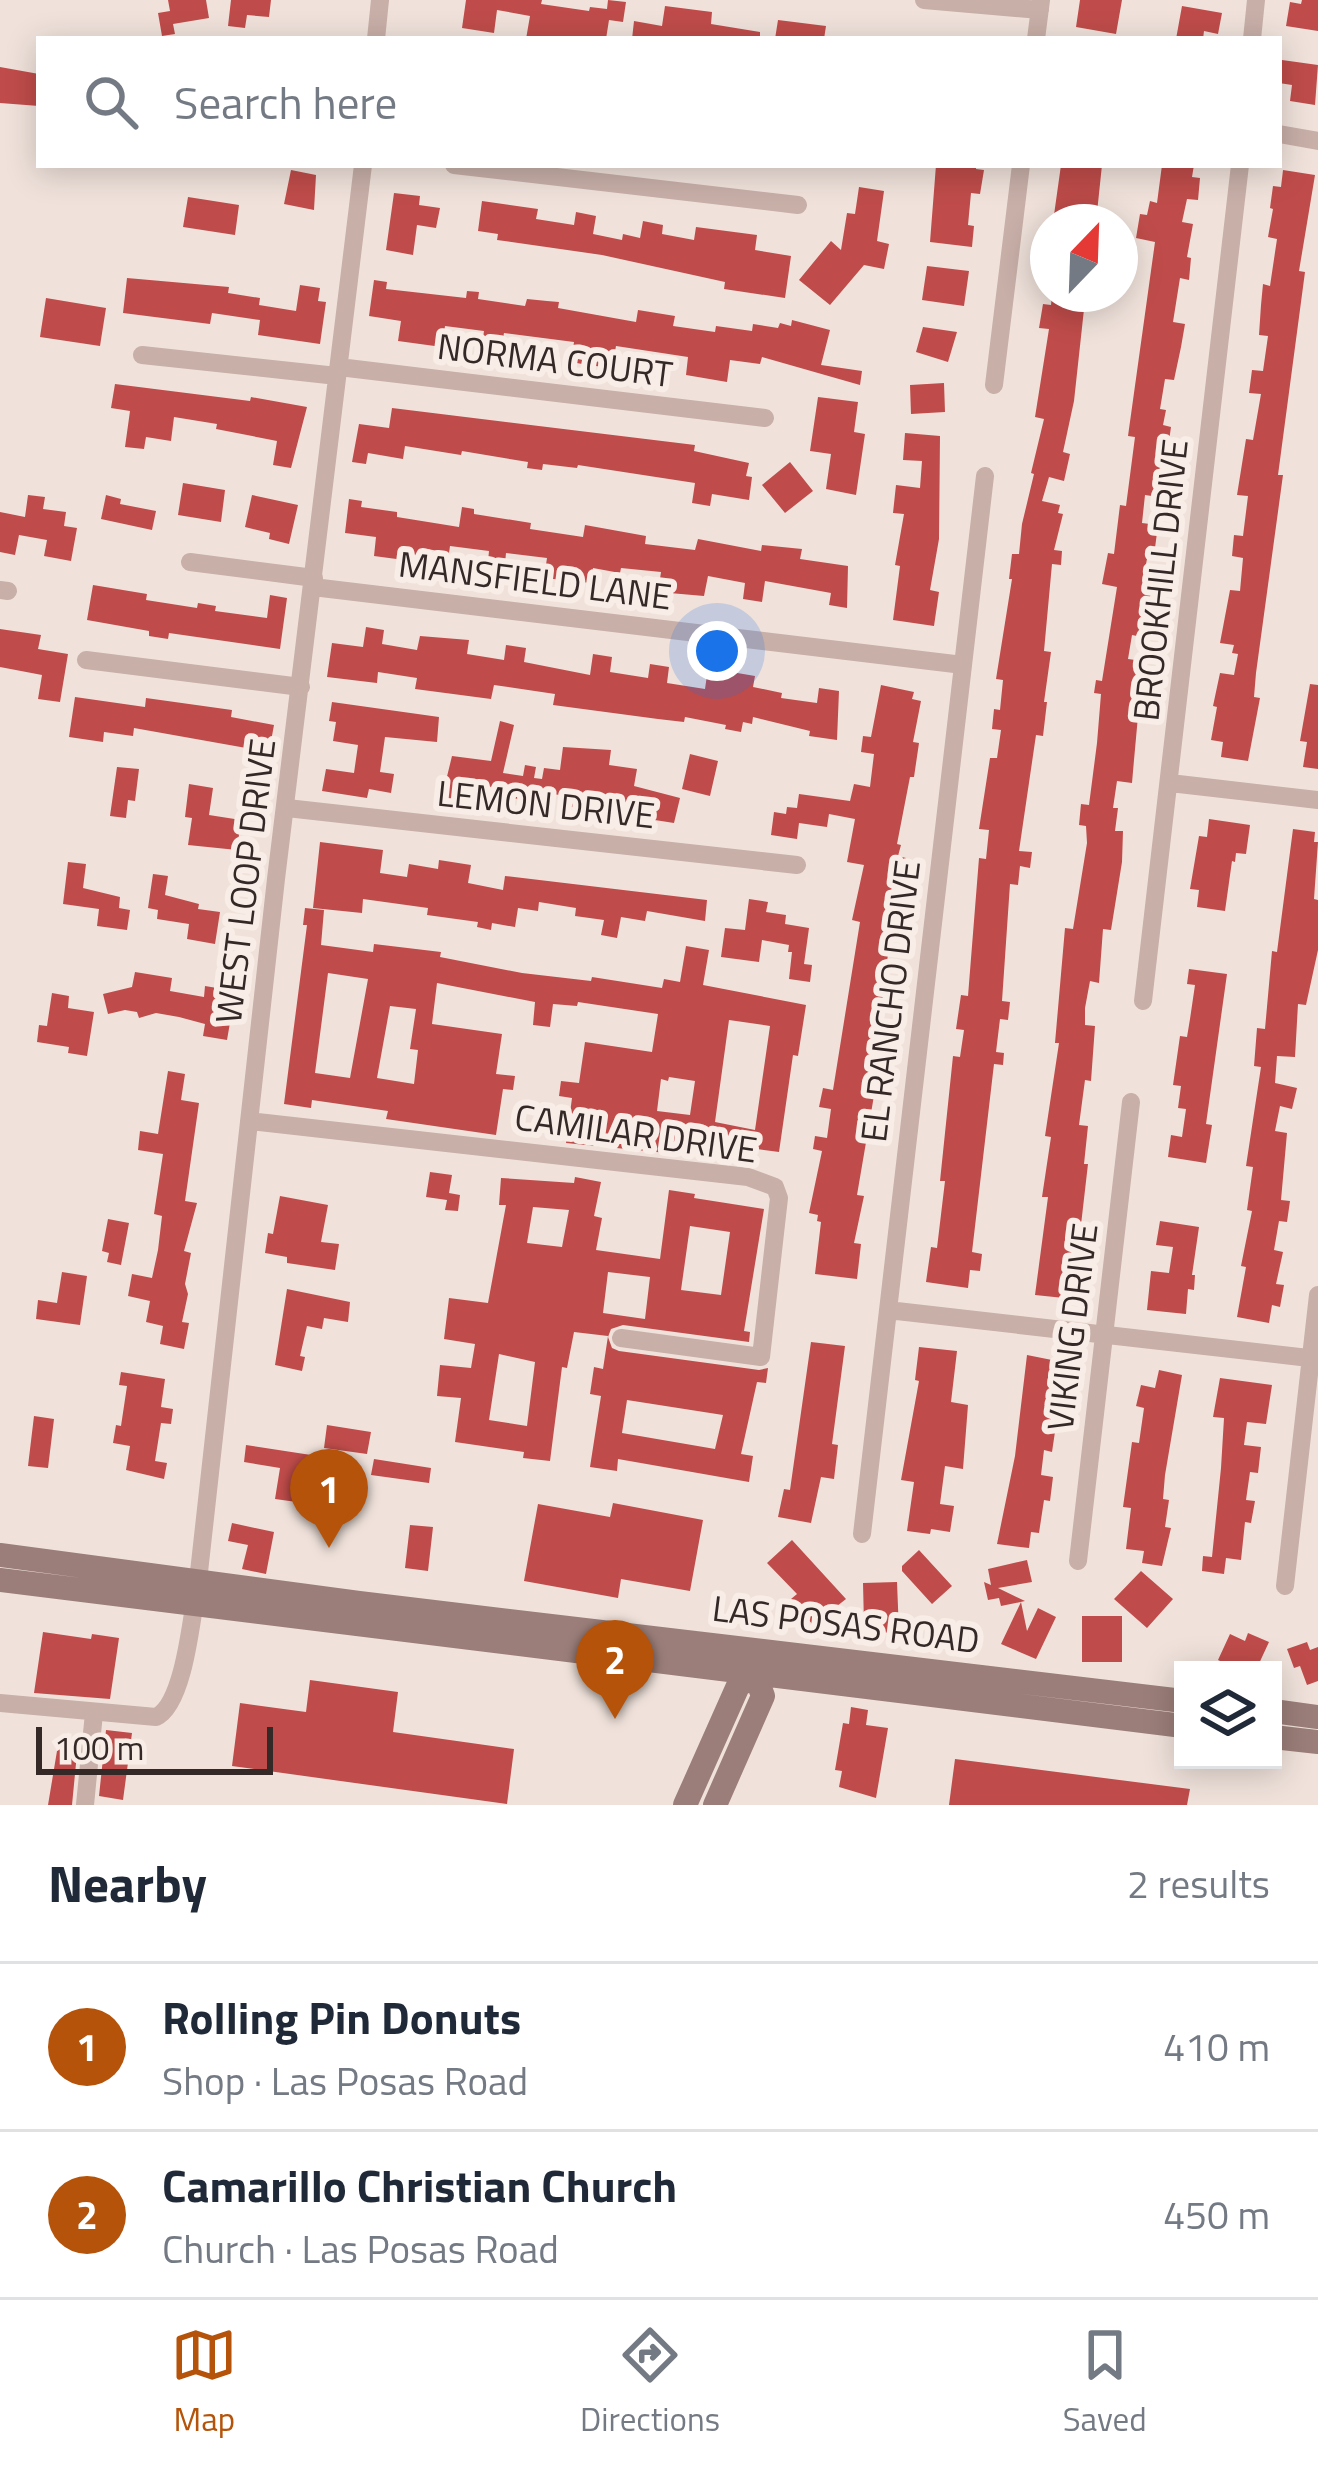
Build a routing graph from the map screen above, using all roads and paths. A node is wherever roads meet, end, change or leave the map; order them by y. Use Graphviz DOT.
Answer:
graph roads {
  1 [pos="380,0"];
  2 [pos="924,0"];
  3 [pos="1256,0"];
  4 [pos="1040,5"];
  5 [pos="376,36"];
  6 [pos="1036,36"];
  7 [pos="1252,36"];
  8 [pos="1282,135"];
  9 [pos="1318,141"];
  10 [pos="363,168"];
  11 [pos="480,168"];
  12 [pos="1021,168"];
  13 [pos="1240,168"];
  14 [pos="798,205"];
  15 [pos="142,355"];
  16 [pos="338,372"];
  17 [pos="994,385"];
  18 [pos="765,418"];
  19 [pos="985,476"];
  20 [pos="190,562"];
  21 [pos="314,583"];
  22 [pos="86,660"];
  23 [pos="963,665"];
  24 [pos="301,686"];
  25 [pos="1170,783"];
  26 [pos="1318,800"];
  27 [pos="287,808"];
  28 [pos="797,865"];
  29 [pos="1143,1001"];
  30 [pos="1131,1102"];
  31 [pos="249,1121"];
  32 [pos="1318,1294"];
  33 [pos="888,1310"];
  34 [pos="1105,1334"];
  35 [pos="621,1338"];
  36 [pos="1314,1359"];
  37 [pos="862,1534"];
  38 [pos="0,1555"];
  39 [pos="1078,1561"];
  40 [pos="0,1580"];
  41 [pos="1285,1586"];
  42 [pos="196,1593"];
  43 [pos="758,1661"];
  44 [pos="1174,1700"];
  45 [pos="0,1703"];
  46 [pos="1282,1712"];
  47 [pos="94,1713"];
  48 [pos="1318,1717"];
  49 [pos="1174,1725"];
  50 [pos="1282,1738"];
  51 [pos="1318,1742"];
  52 [pos="85,1805"];
  53 [pos="686,1805"];
  54 [pos="715,1805"];
  1 -- 5 [label="street"];
  2 -- 4 [label="street"];
  3 -- 7 [label="street"];
  4 -- 6 [label="street"];
  8 -- 9 [label="street"];
  10 -- 16 [label="street, WEST LOOP DRIVE"];
  11 -- 14 [label="street"];
  12 -- 17 [label="street"];
  13 -- 25 [label="street, BROOKHILL DRIVE"];
  15 -- 16 [label="street, NORMA COURT"];
  16 -- 18 [label="street, NORMA COURT"];
  16 -- 21 [label="street, WEST LOOP DRIVE"];
  19 -- 23 [label="street, EL RANCHO DRIVE"];
  20 -- 21 [label="street, MANSFIELD LANE"];
  21 -- 23 [label="street, MANSFIELD LANE"];
  21 -- 24 [label="street, WEST LOOP DRIVE"];
  22 -- 24 [label="street"];
  23 -- 33 [label="street, EL RANCHO DRIVE"];
  24 -- 27 [label="street, WEST LOOP DRIVE"];
  25 -- 26 [label="street"];
  25 -- 29 [label="street, BROOKHILL DRIVE"];
  27 -- 28 [label="street, LEMON DRIVE"];
  27 -- 31 [label="street, WEST LOOP DRIVE"];
  30 -- 34 [label="street, VIKING DRIVE"];
  31 -- 35 [label="street, CAMILAR DRIVE"];
  31 -- 42 [label="street, WEST LOOP DRIVE"];
  32 -- 36 [label="street"];
  33 -- 34 [label="street"];
  33 -- 37 [label="street, EL RANCHO DRIVE"];
  34 -- 36 [label="street"];
  34 -- 39 [label="street, VIKING DRIVE"];
  36 -- 41 [label="street"];
  38 -- 42 [label="main road, LAS POSAS ROAD"];
  40 -- 42 [label="main road, LAS POSAS ROAD"];
  42 -- 43 [label="main road, LAS POSAS ROAD"];
  42 -- 47 [label="street, WEST LOOP DRIVE"];
  43 -- 44 [label="main road, LAS POSAS ROAD"];
  43 -- 49 [label="main road, LAS POSAS ROAD"];
  43 -- 53 [label="main road"];
  43 -- 54 [label="main road"];
  45 -- 47 [label="street"];
  46 -- 48 [label="main road"];
  47 -- 52 [label="street"];
  50 -- 51 [label="main road"];
}
